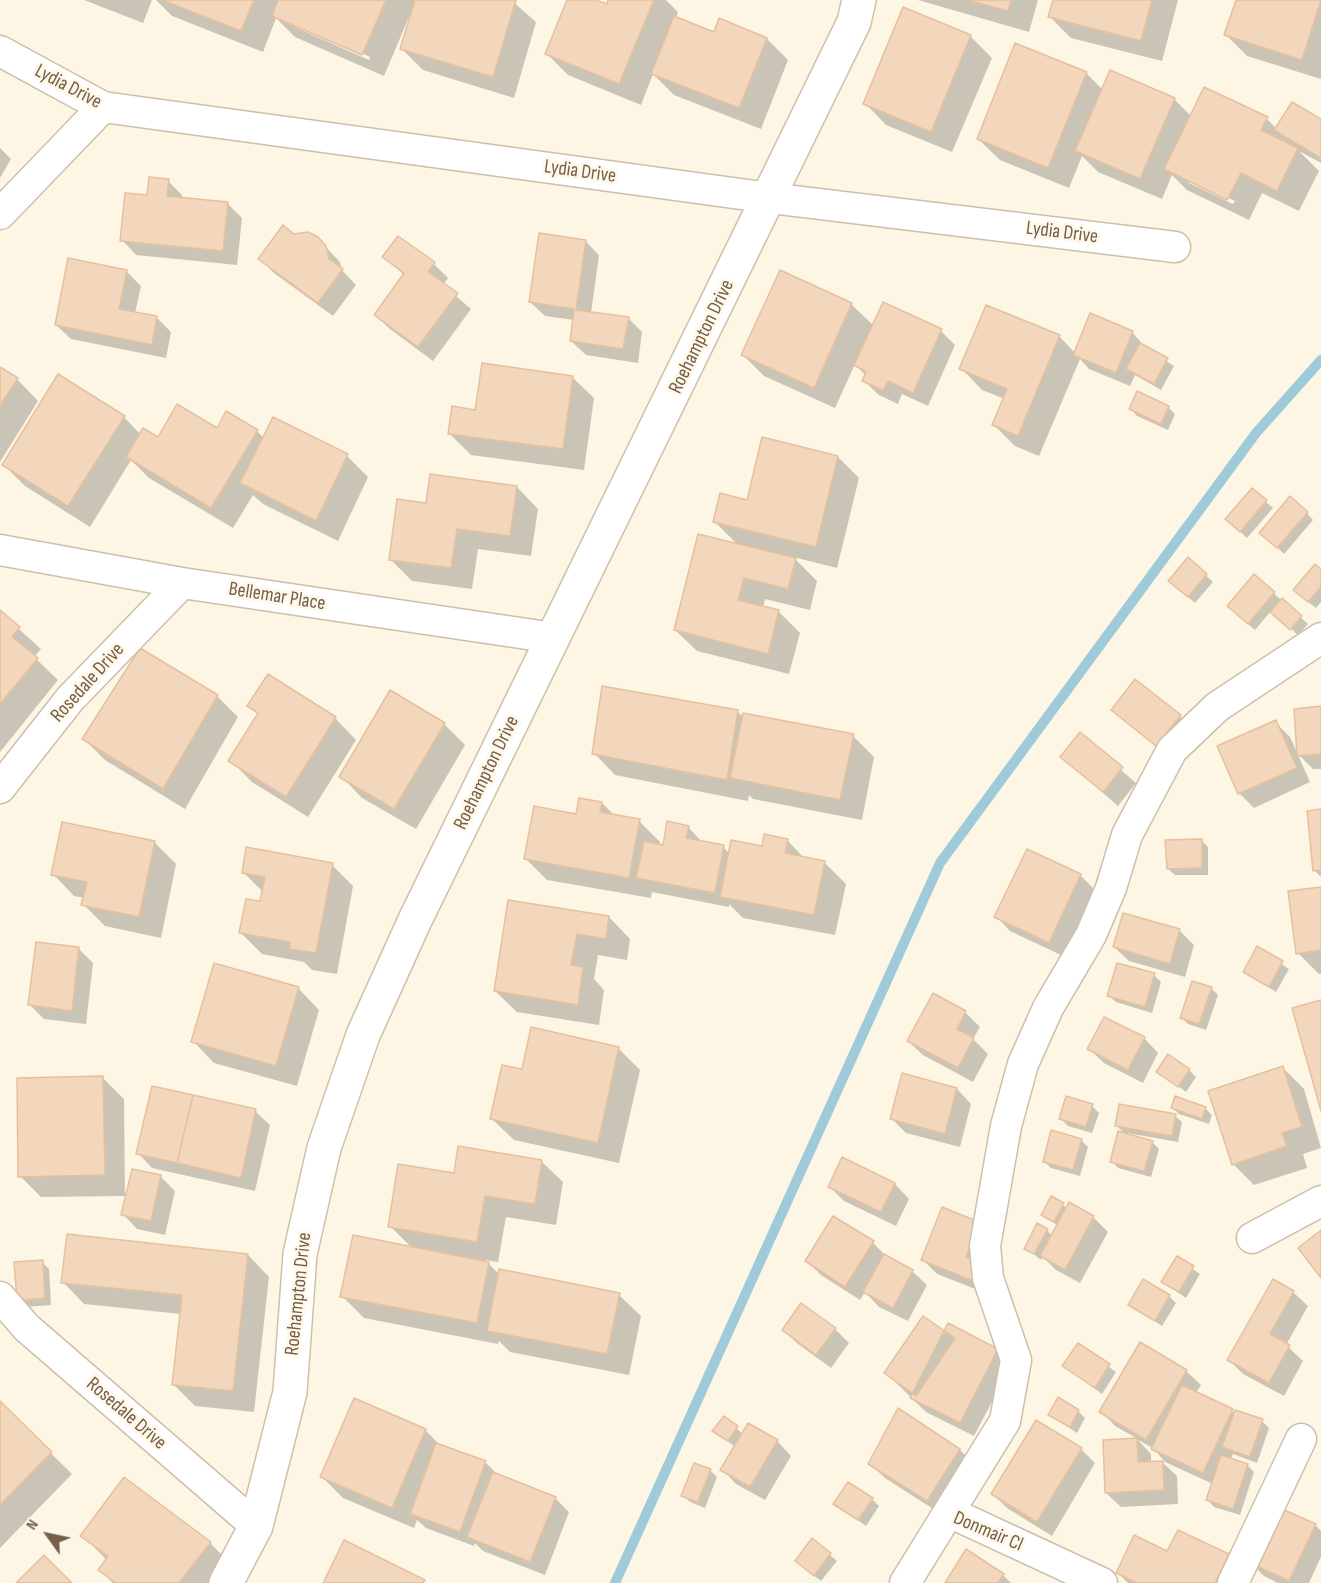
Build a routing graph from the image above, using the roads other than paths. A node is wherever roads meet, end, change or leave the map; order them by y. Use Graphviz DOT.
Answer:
graph roads {
  1 [pos="860,0"];
  2 [pos="0,51"];
  3 [pos="103,107"];
  4 [pos="770,198"];
  5 [pos="0,214"];
  6 [pos="1175,247"];
  7 [pos="0,550"];
  8 [pos="182,583"];
  9 [pos="554,638"];
  10 [pos="1321,638"];
  11 [pos="0,788"];
  12 [pos="1321,1201"];
  13 [pos="1252,1238"];
  14 [pos="0,1297"];
  15 [pos="1301,1439"];
  16 [pos="948,1512"];
  17 [pos="256,1526"];
  18 [pos="226,1583"];
  19 [pos="905,1583"];
  20 [pos="1102,1583"];
  21 [pos="1233,1583"];
  1 -- 4 [label="street, Roehampton Drive"];
  2 -- 3 [label="street, Lydia Drive"];
  3 -- 4 [label="street, Lydia Drive"];
  3 -- 5 [label="street"];
  4 -- 6 [label="street, Lydia Drive"];
  4 -- 9 [label="street, Roehampton Drive"];
  7 -- 8 [label="street, Bellemar Place"];
  8 -- 9 [label="street, Bellemar Place"];
  8 -- 11 [label="street, Rosedale Drive"];
  9 -- 17 [label="street, Roehampton Drive"];
  10 -- 16 [label="street"];
  12 -- 13 [label="street"];
  14 -- 17 [label="street, Rosedale Drive"];
  15 -- 21 [label="street"];
  16 -- 19 [label="street, Donmair Cl"];
  16 -- 20 [label="street, Donmair Cl"];
  17 -- 18 [label="street, Roehampton Drive"];
}
